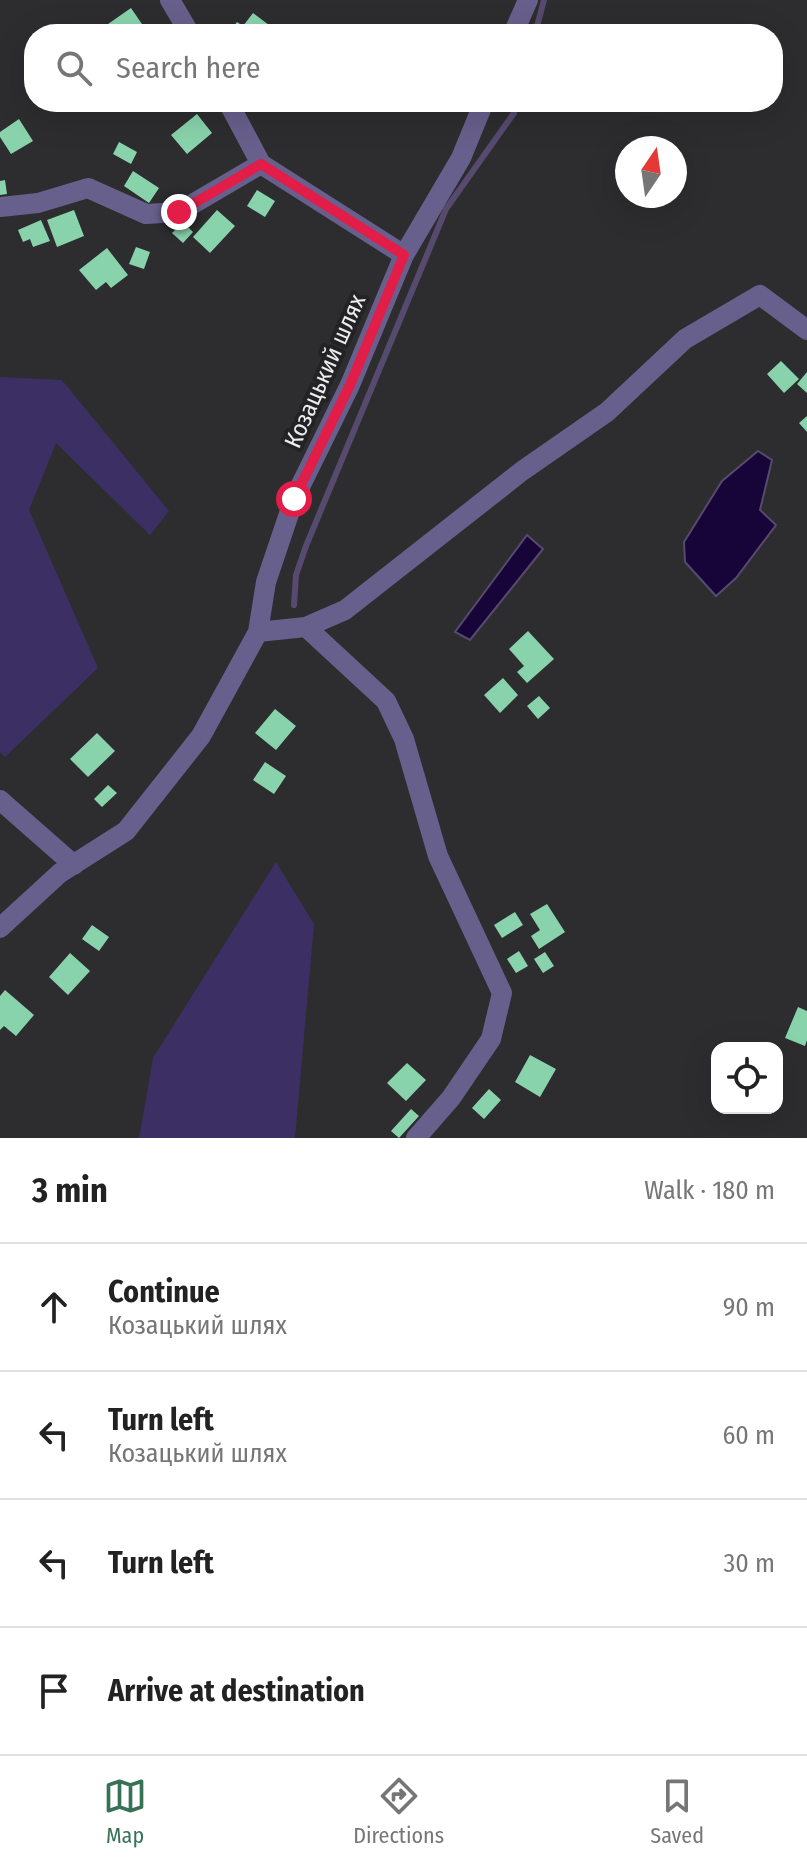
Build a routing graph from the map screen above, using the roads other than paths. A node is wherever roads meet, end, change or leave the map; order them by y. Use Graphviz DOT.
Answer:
graph roads {
  1 [pos="170,0"];
  2 [pos="528,0"];
  3 [pos="184,24"];
  4 [pos="517,24"];
  5 [pos="233,112"];
  6 [pos="480,112"];
  7 [pos="261,164"];
  8 [pos="0,207"];
  9 [pos="404,255"];
  10 [pos="807,330"];
  11 [pos="306,627"];
  12 [pos="258,632"];
  13 [pos="0,800"];
  14 [pos="74,865"];
  15 [pos="0,928"];
  16 [pos="416,1138"];
  1 -- 3 [label="street"];
  2 -- 4 [label="street"];
  5 -- 7 [label="street"];
  6 -- 9 [label="street, Козацький шлях"];
  7 -- 8 [label="street"];
  7 -- 9 [label="street"];
  9 -- 12 [label="street, Козацький шлях"];
  10 -- 11 [label="street"];
  11 -- 12 [label="street"];
  11 -- 16 [label="street"];
  12 -- 14 [label="street, Козацький шлях"];
  13 -- 14 [label="street"];
  14 -- 15 [label="street, Козацький шлях"];
}
